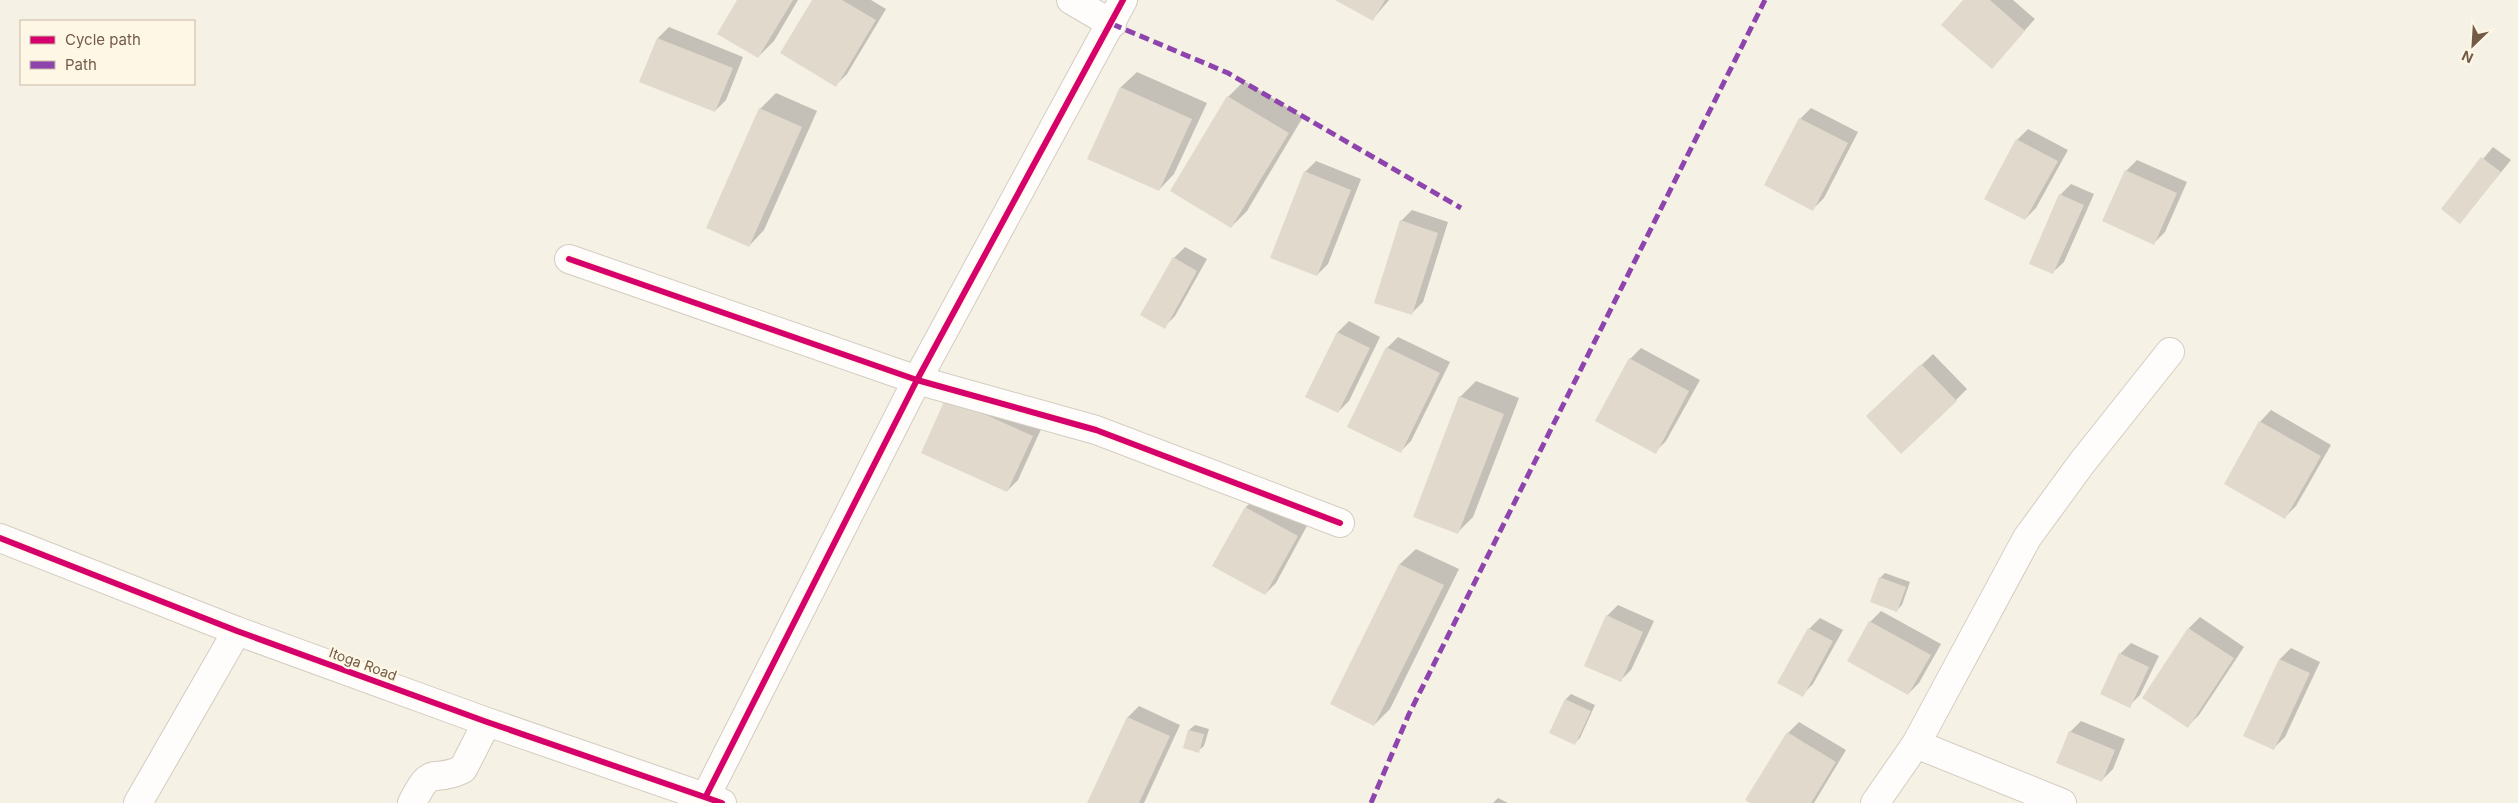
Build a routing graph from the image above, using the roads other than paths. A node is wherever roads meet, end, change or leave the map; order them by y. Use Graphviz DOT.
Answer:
graph roads {
  1 [pos="1071,0"];
  2 [pos="1123,0"];
  3 [pos="1112,24"];
  4 [pos="569,259"];
  5 [pos="2170,352"];
  6 [pos="917,380"];
  7 [pos="1340,523"];
  8 [pos="0,538"];
  9 [pos="237,631"];
  10 [pos="487,722"];
  11 [pos="1916,744"];
  12 [pos="714,800"];
  13 [pos="138,803"];
  14 [pos="412,803"];
  15 [pos="1875,803"];
  16 [pos="2062,803"];
  1 -- 3 [label="street"];
  2 -- 3 [label="street"];
  3 -- 6 [label="street"];
  4 -- 6 [label="street"];
  5 -- 11 [label="street"];
  6 -- 7 [label="street"];
  6 -- 12 [label="street"];
  8 -- 9 [label="street, Itoga Road"];
  9 -- 10 [label="street, Itoga Road"];
  9 -- 13 [label="street"];
  10 -- 12 [label="street, Itoga Road"];
  10 -- 14 [label="street"];
  11 -- 15 [label="street"];
  11 -- 16 [label="street"];
}
